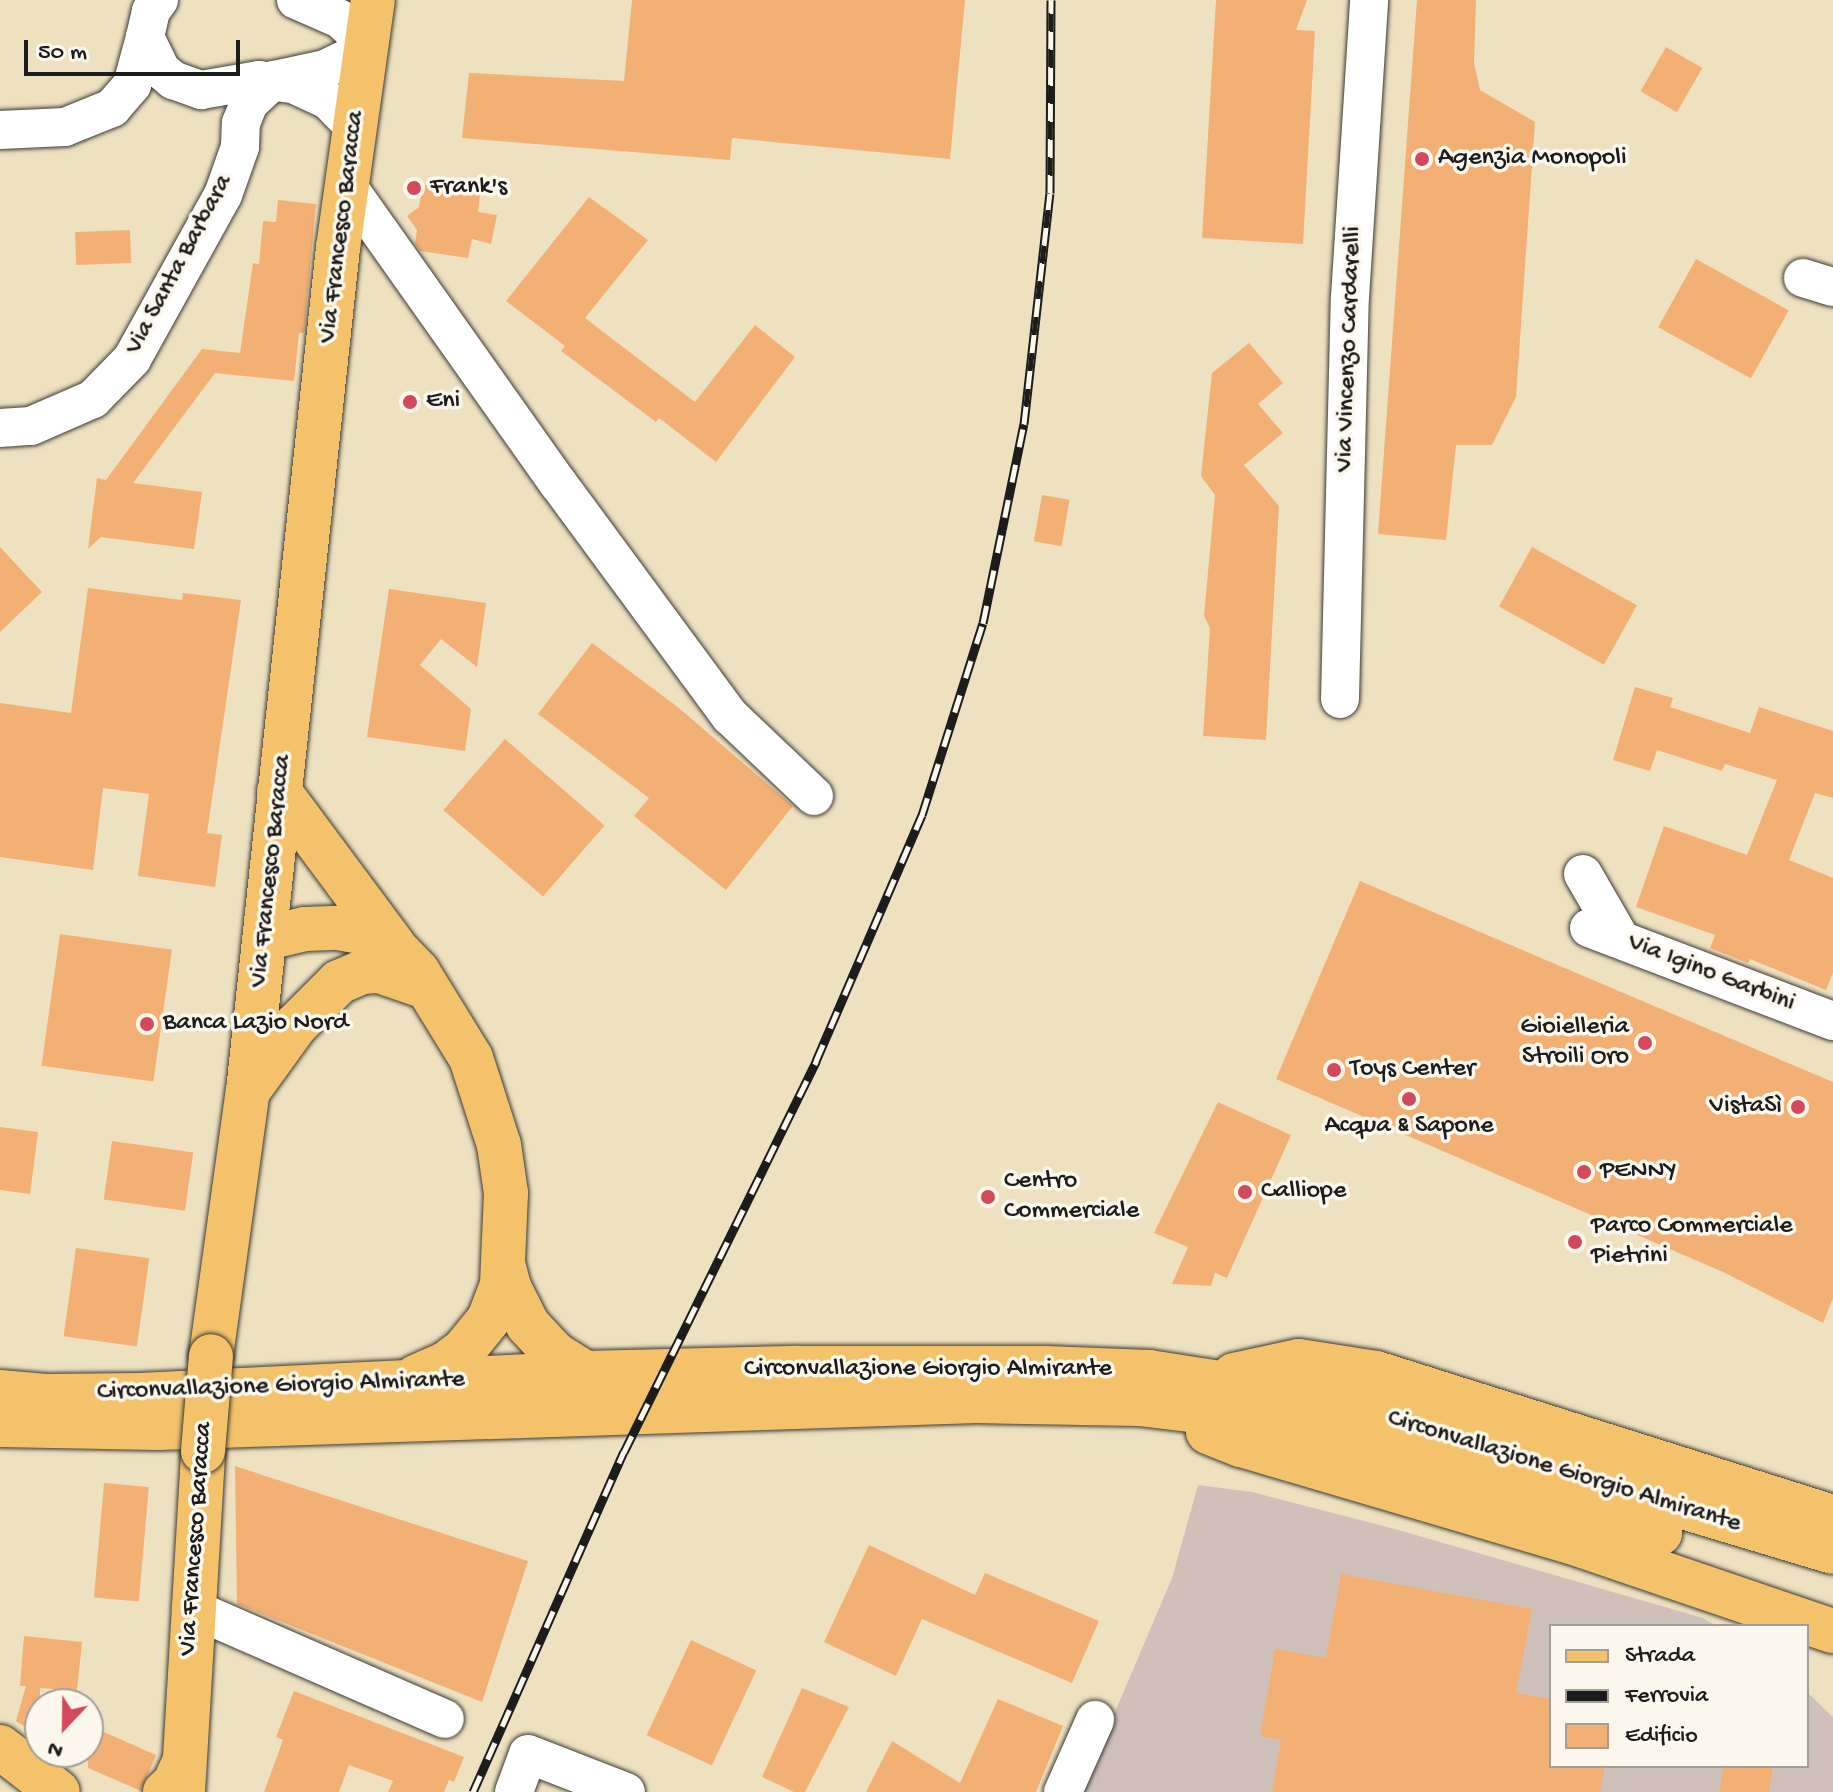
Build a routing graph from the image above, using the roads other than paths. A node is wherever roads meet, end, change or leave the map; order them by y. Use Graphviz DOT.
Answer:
graph roads {
  1 [pos="296,0"];
  2 [pos="373,0"];
  3 [pos="1369,0"];
  4 [pos="151,12"];
  5 [pos="367,44"];
  6 [pos="274,80"];
  7 [pos="354,127"];
  8 [pos="0,130"];
  9 [pos="346,184"];
  10 [pos="0,428"];
  11 [pos="1340,699"];
  12 [pos="279,791"];
  13 [pos="814,796"];
  14 [pos="1583,874"];
  15 [pos="266,938"];
  16 [pos="379,960"];
  17 [pos="1833,1021"];
  18 [pos="248,1091"];
  19 [pos="504,1267"];
  20 [pos="586,1373"];
  21 [pos="1212,1380"];
  22 [pos="386,1384"];
  23 [pos="0,1392"];
  24 [pos="1139,1404"];
  25 [pos="0,1425"];
  26 [pos="1833,1517"];
  27 [pos="1833,1552"];
  28 [pos="1833,1582"];
  29 [pos="191,1608"];
  30 [pos="1833,1631"];
  31 [pos="445,1719"];
  32 [pos="1095,1720"];
  33 [pos="0,1747"];
  34 [pos="177,1782"];
  35 [pos="58,1792"];
  36 [pos="514,1792"];
  37 [pos="626,1792"];
  38 [pos="1063,1792"];
  1 -- 5 [label="street"];
  2 -- 5 [label="main road, Via Francesco Baracca"];
  3 -- 11 [label="street, Via Vincenzo Cardarelli"];
  4 -- 6 [label="street"];
  4 -- 8 [label="street"];
  5 -- 6 [label="street"];
  5 -- 7 [label="main road, Via Francesco Baracca"];
  6 -- 7 [label="street"];
  6 -- 10 [label="street, Via Santa Barbara"];
  7 -- 9 [label="main road, Via Francesco Baracca"];
  9 -- 12 [label="main road, Via Francesco Baracca"];
  9 -- 13 [label="street"];
  12 -- 15 [label="main road, Via Francesco Baracca"];
  12 -- 16 [label="main road"];
  14 -- 17 [label="street, Via Igino Garbini"];
  15 -- 16 [label="main road"];
  15 -- 18 [label="main road, Via Francesco Baracca"];
  16 -- 18 [label="main road"];
  16 -- 19 [label="main road"];
  18 -- 29 [label="main road, Via Francesco Baracca, bridge"];
  19 -- 20 [label="main road"];
  19 -- 22 [label="main road"];
  20 -- 21 [label="main road, Circonvallazione Giorgio Almirante"];
  20 -- 22 [label="main road, Circonvallazione Giorgio Almirante"];
  21 -- 26 [label="main road"];
  21 -- 27 [label="main road, Circonvallazione Giorgio Almirante"];
  22 -- 23 [label="main road, Circonvallazione Giorgio Almirante"];
  24 -- 25 [label="main road, Circonvallazione Giorgio Almirante"];
  24 -- 28 [label="main road, Circonvallazione Giorgio Almirante"];
  24 -- 30 [label="main road"];
  29 -- 31 [label="street"];
  29 -- 34 [label="main road, Via Francesco Baracca"];
  32 -- 38 [label="street"];
  33 -- 35 [label="main road"];
  36 -- 37 [label="street"];
}
